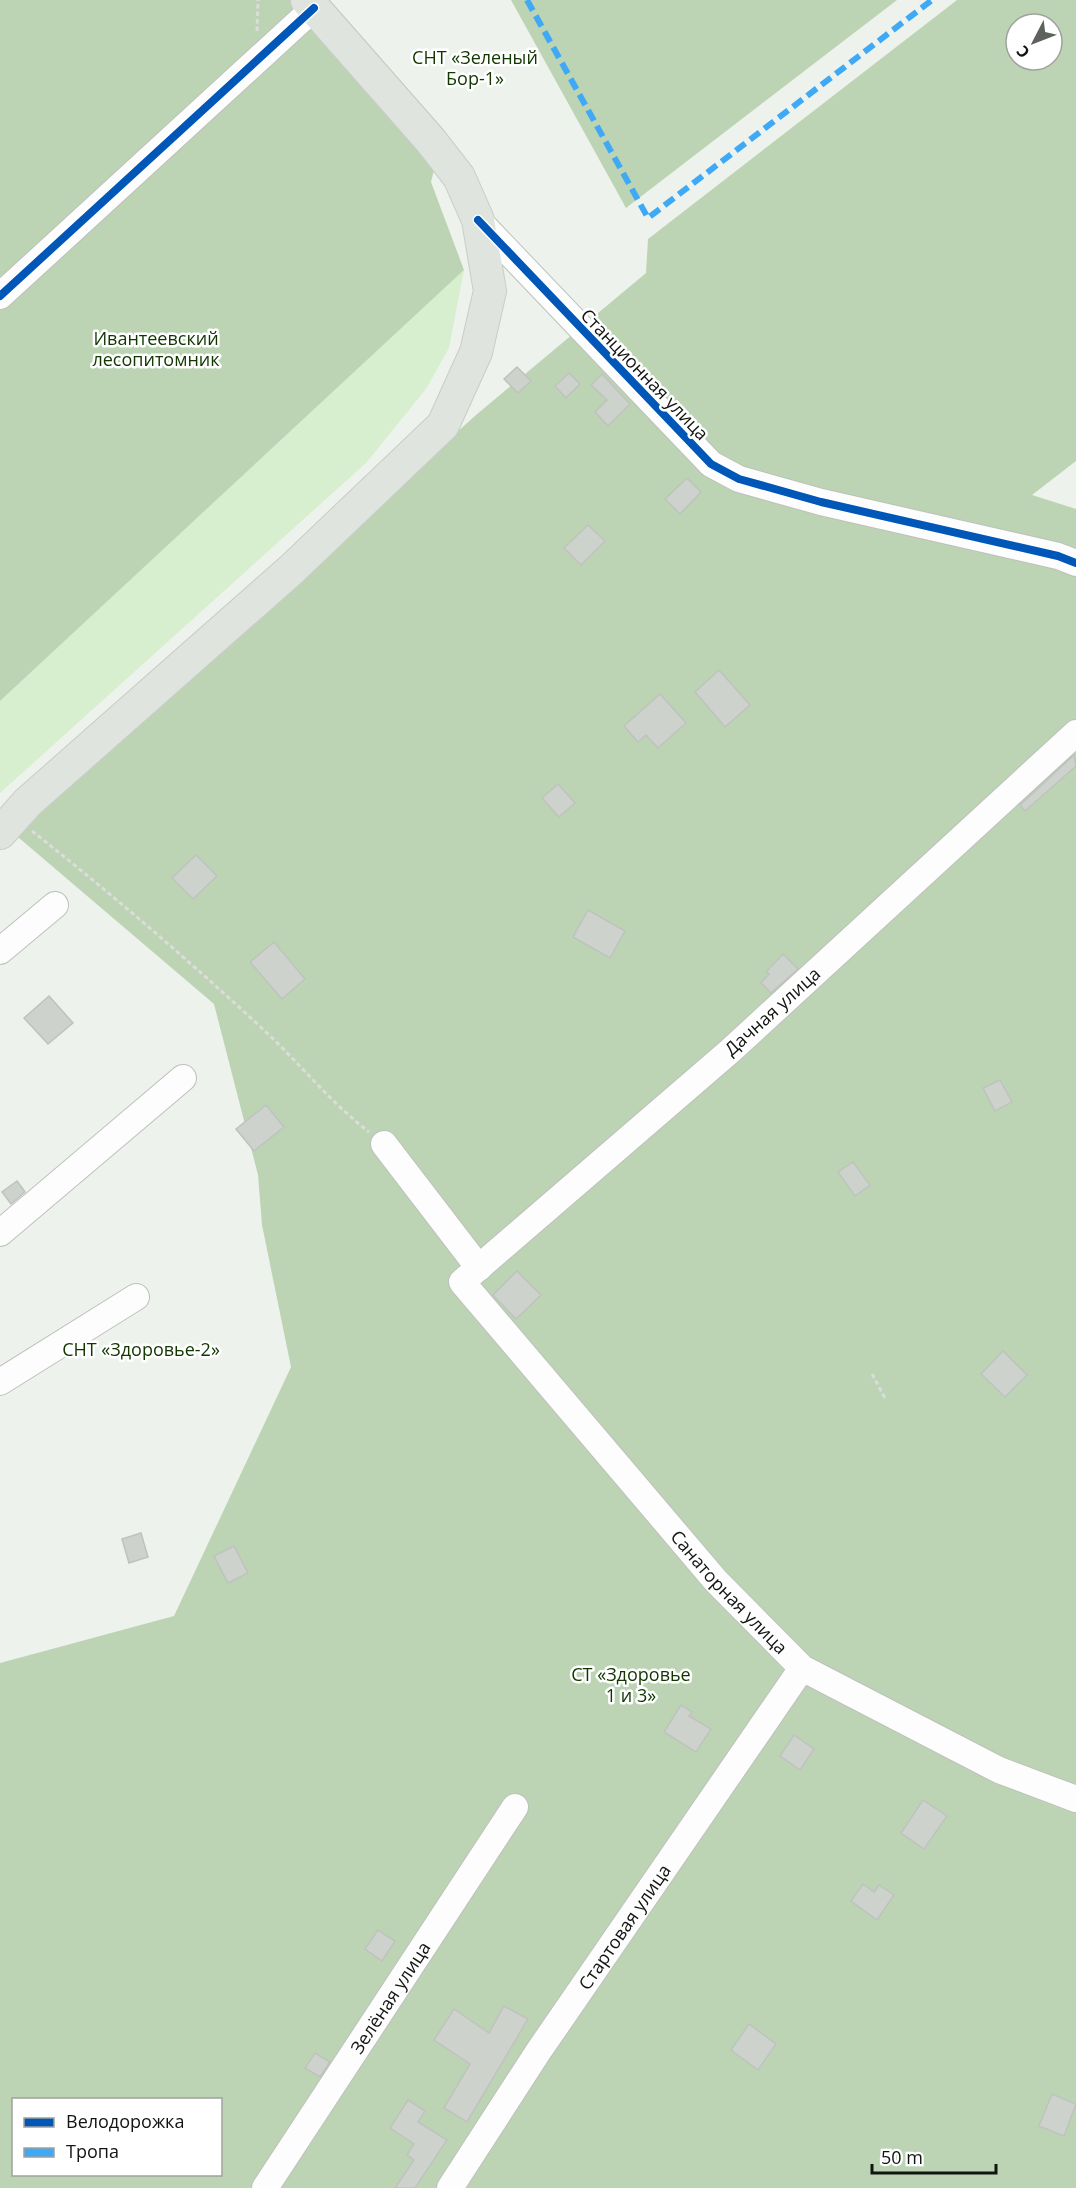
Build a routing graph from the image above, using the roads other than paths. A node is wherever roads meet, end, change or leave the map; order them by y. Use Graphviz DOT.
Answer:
graph roads {
  1 [pos="310,4"];
  2 [pos="478,220"];
  3 [pos="0,296"];
  4 [pos="1076,562"];
  5 [pos="1076,733"];
  6 [pos="1,828"];
  7 [pos="55,904"];
  8 [pos="0,951"];
  9 [pos="183,1078"];
  10 [pos="384,1144"];
  11 [pos="0,1233"];
  12 [pos="471,1275"];
  13 [pos="135,1297"];
  14 [pos="0,1382"];
  15 [pos="802,1668"];
  16 [pos="1076,1799"];
  17 [pos="515,1807"];
  18 [pos="265,2188"];
  19 [pos="450,2188"];
  1 -- 2 [label="main road"];
  1 -- 3 [label="street"];
  2 -- 4 [label="street, Станционная улица"];
  2 -- 6 [label="main road"];
  5 -- 12 [label="street, Дачная улица"];
  7 -- 8 [label="street"];
  9 -- 11 [label="street"];
  10 -- 12 [label="street, Санаторная улица"];
  12 -- 15 [label="street, Санаторная улица"];
  13 -- 14 [label="street"];
  15 -- 16 [label="street, Санаторная улица"];
  15 -- 19 [label="street, Стартовая улица"];
  17 -- 18 [label="street, Зелёная улица"];
}
